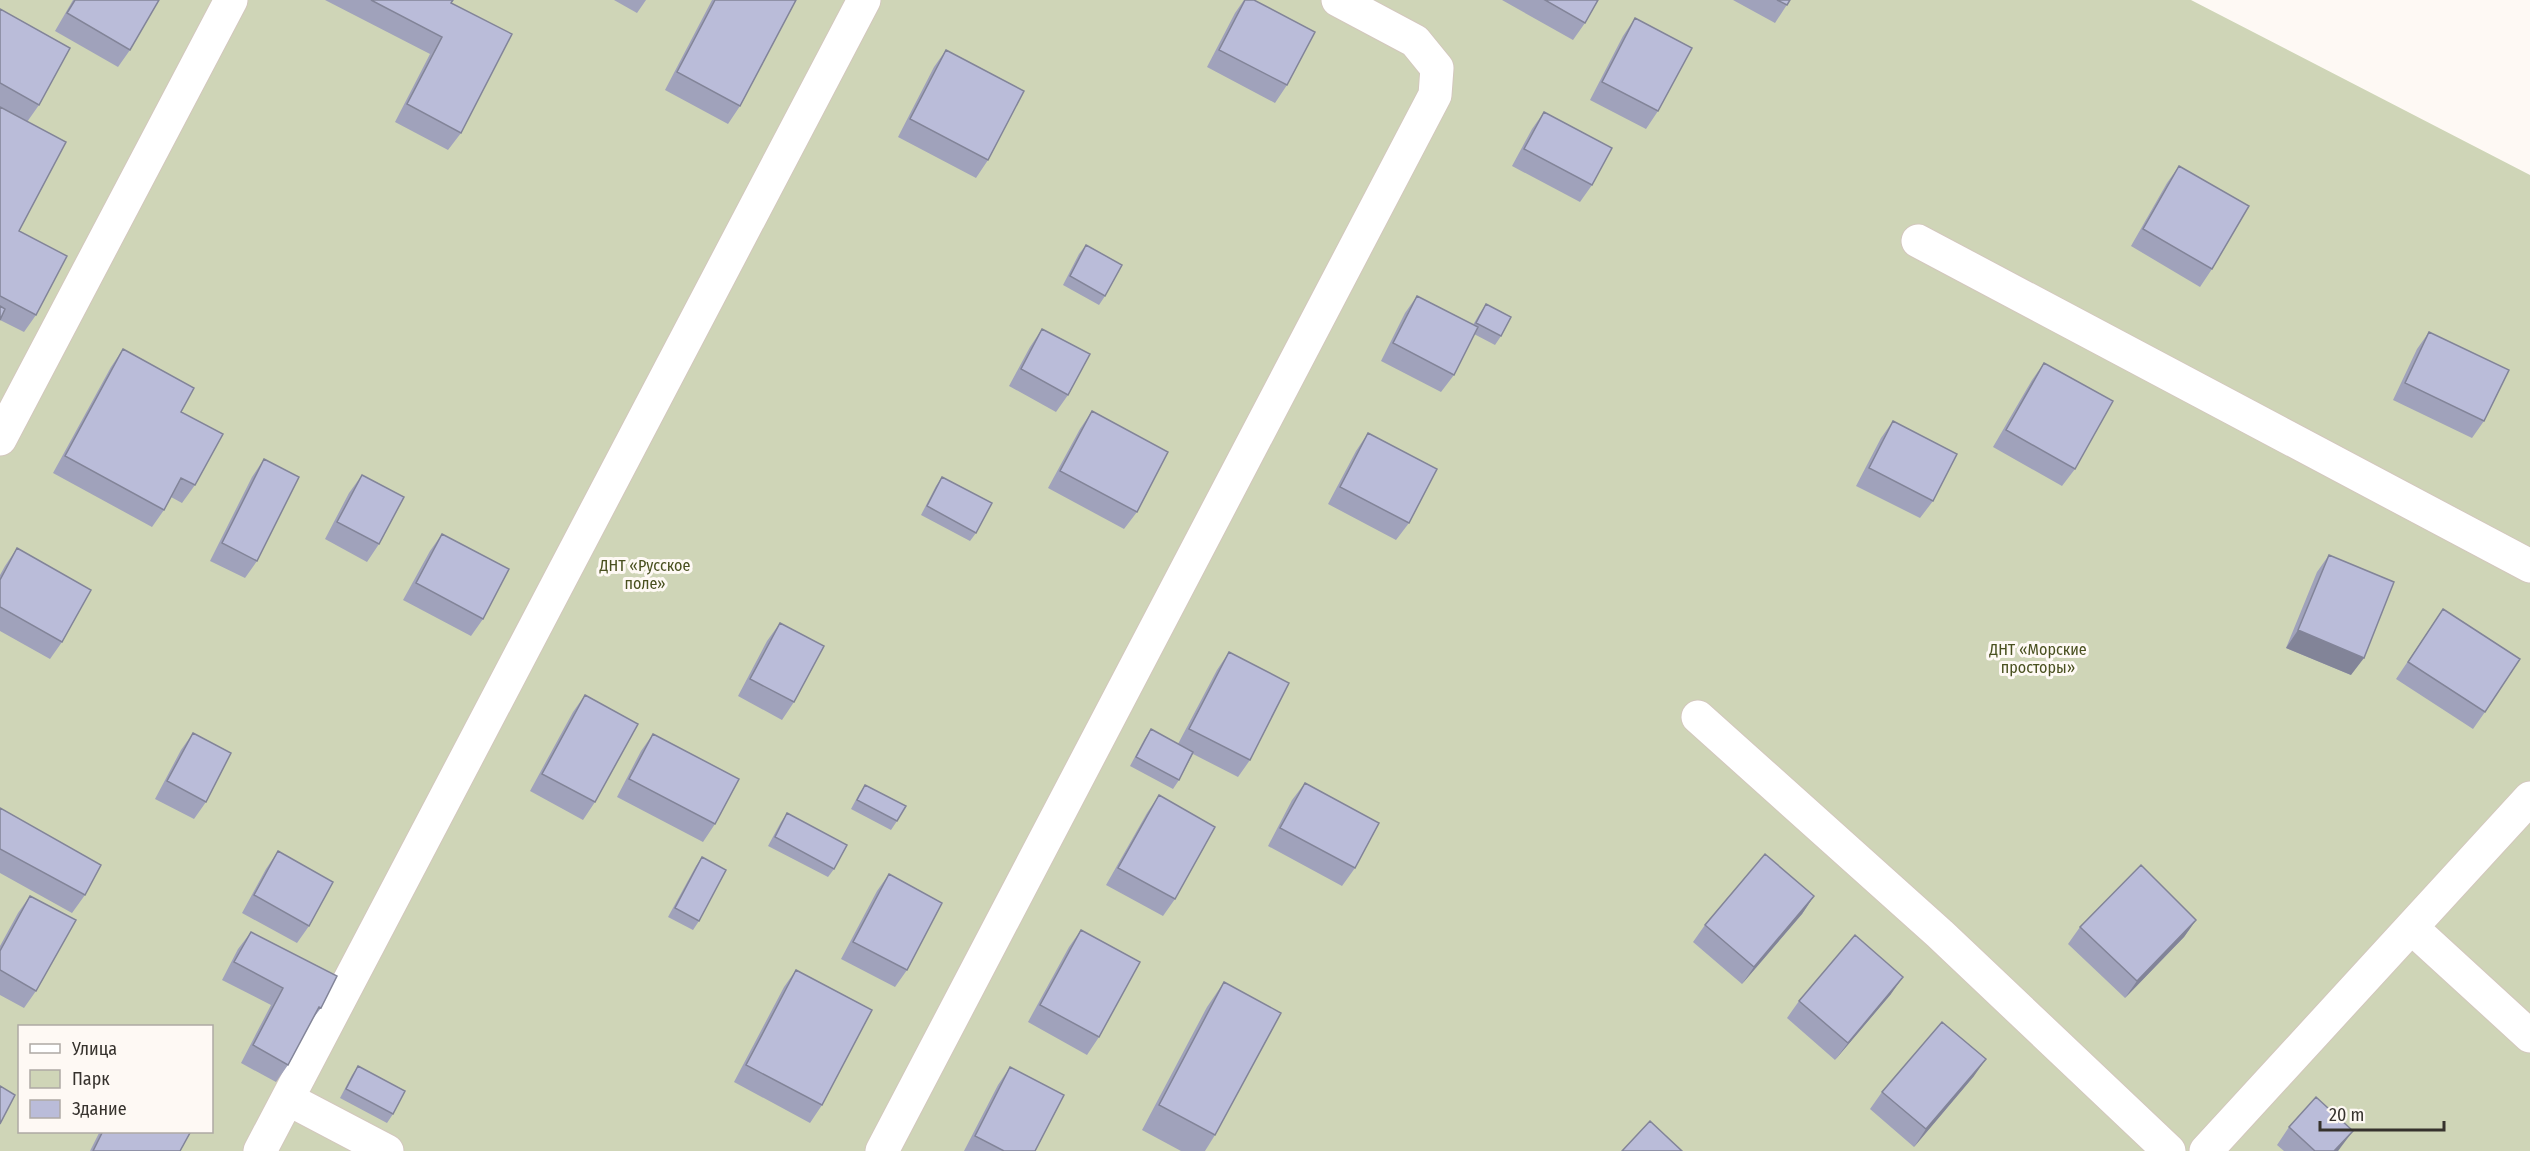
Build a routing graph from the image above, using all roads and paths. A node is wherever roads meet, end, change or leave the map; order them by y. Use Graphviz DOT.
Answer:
graph roads {
  1 [pos="231,0"];
  2 [pos="864,0"];
  3 [pos="1338,0"];
  4 [pos="1918,241"];
  5 [pos="0,439"];
  6 [pos="2530,566"];
  7 [pos="1698,717"];
  8 [pos="2530,798"];
  9 [pos="2412,928"];
  10 [pos="2530,1036"];
  11 [pos="288,1099"];
  12 [pos="260,1151"];
  13 [pos="387,1151"];
  14 [pos="882,1151"];
  15 [pos="2169,1151"];
  16 [pos="2206,1151"];
  1 -- 5 [label="street"];
  2 -- 11 [label="street"];
  3 -- 14 [label="street"];
  4 -- 6 [label="street"];
  7 -- 15 [label="street"];
  8 -- 9 [label="street"];
  9 -- 10 [label="street"];
  9 -- 16 [label="street"];
  11 -- 12 [label="street"];
  11 -- 13 [label="street"];
}
